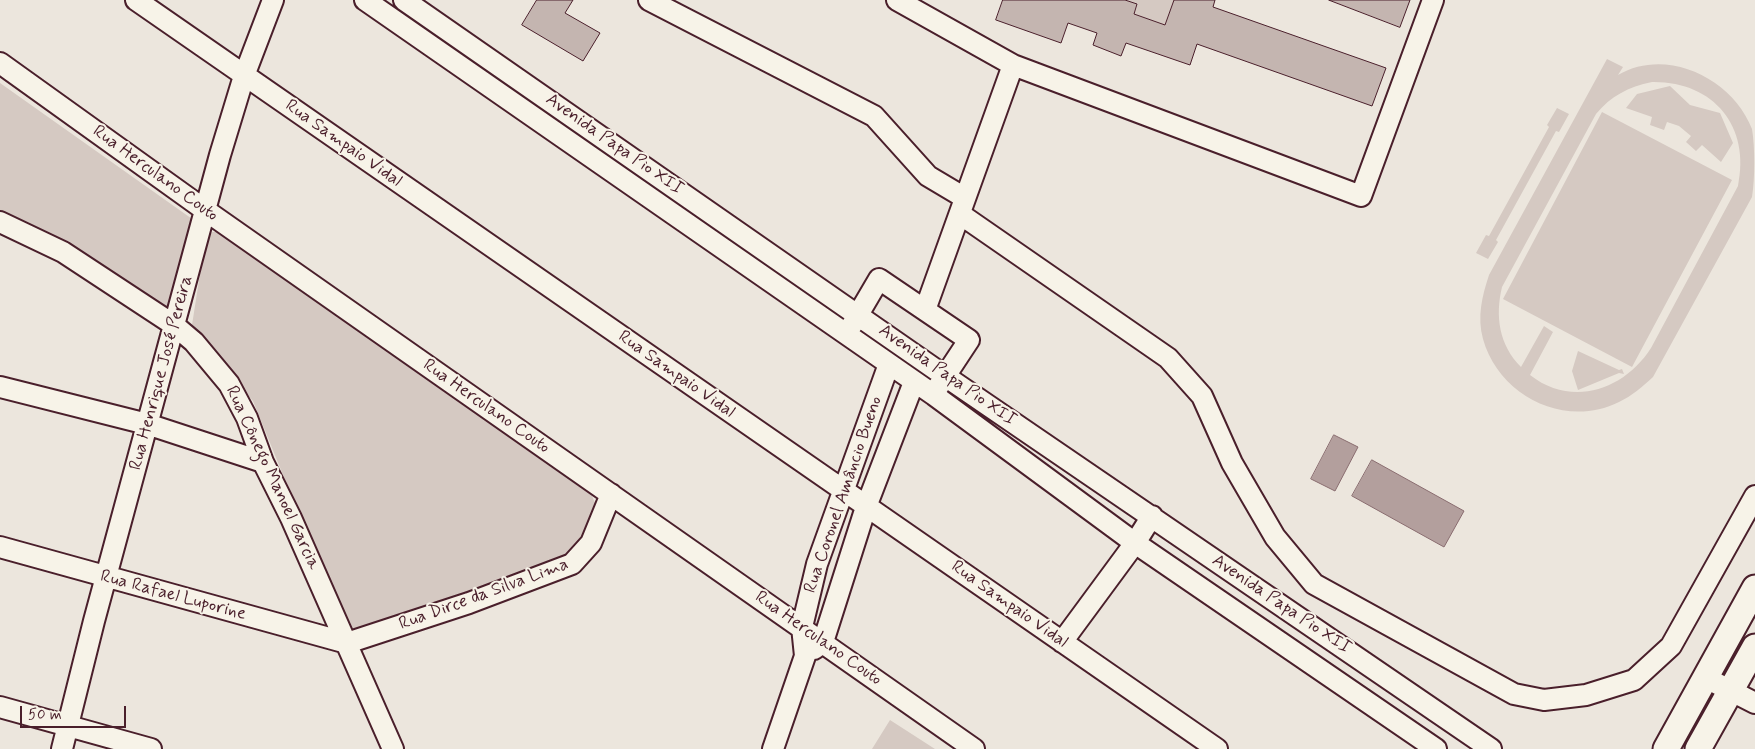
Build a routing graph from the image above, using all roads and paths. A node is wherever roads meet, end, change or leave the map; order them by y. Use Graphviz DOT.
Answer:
graph roads {
  1 [pos="136,0"];
  2 [pos="273,0"];
  3 [pos="365,0"];
  4 [pos="404,0"];
  5 [pos="649,0"];
  6 [pos="897,0"];
  7 [pos="1433,0"];
  8 [pos="479,52"];
  9 [pos="0,63"];
  10 [pos="1012,66"];
  11 [pos="466,70"];
  12 [pos="244,76"];
  13 [pos="676,188"];
  14 [pos="962,206"];
  15 [pos="662,207"];
  16 [pos="205,210"];
  17 [pos="0,222"];
  18 [pos="926,310"];
  19 [pos="858,314"];
  20 [pos="174,325"];
  21 [pos="847,335"];
  22 [pos="889,364"];
  23 [pos="945,376"];
  24 [pos="914,382"];
  25 [pos="0,387"];
  26 [pos="934,395"];
  27 [pos="147,424"];
  28 [pos="263,462"];
  29 [pos="842,491"];
  30 [pos="611,494"];
  31 [pos="1755,496"];
  32 [pos="866,506"];
  33 [pos="1152,516"];
  34 [pos="1135,543"];
  35 [pos="0,547"];
  36 [pos="106,578"];
  37 [pos="1755,588"];
  38 [pos="802,627"];
  39 [pos="823,642"];
  40 [pos="1062,642"];
  41 [pos="347,643"];
  42 [pos="1755,647"];
  43 [pos="805,656"];
  44 [pos="1706,678"];
  45 [pos="1731,692"];
  46 [pos="1755,703"];
  47 [pos="0,707"];
  48 [pos="68,725"];
  49 [pos="62,749"];
  50 [pos="151,749"];
  51 [pos="393,749"];
  52 [pos="773,749"];
  53 [pos="974,749"];
  54 [pos="1217,749"];
  55 [pos="1436,749"];
  56 [pos="1491,749"];
  57 [pos="1666,749"];
  58 [pos="1698,749"];
  1 -- 12 [label="street, Rua Sampaio Vidal"];
  2 -- 12 [label="street, Rua Henrique José Pereira"];
  3 -- 11 [label="street, Avenida Papa Pio XII"];
  4 -- 8 [label="street, Avenida Papa Pio XII"];
  5 -- 14 [label="street"];
  6 -- 10 [label="street"];
  7 -- 10 [label="street"];
  8 -- 11 [label="street"];
  8 -- 13 [label="street, Avenida Papa Pio XII"];
  9 -- 16 [label="street, Rua Herculano Couto"];
  10 -- 14 [label="street"];
  11 -- 15 [label="street, Avenida Papa Pio XII"];
  12 -- 16 [label="street, Rua Henrique José Pereira"];
  12 -- 29 [label="street, Rua Sampaio Vidal"];
  13 -- 15 [label="street"];
  13 -- 19 [label="street, Avenida Papa Pio XII"];
  14 -- 18 [label="street"];
  14 -- 31 [label="street"];
  15 -- 21 [label="street, Avenida Papa Pio XII"];
  16 -- 20 [label="street, Rua Henrique José Pereira"];
  16 -- 30 [label="street, Rua Herculano Couto"];
  17 -- 20 [label="street, Rua Cônego Manoel Garcia"];
  18 -- 19 [label="street"];
  18 -- 23 [label="street"];
  19 -- 21 [label="street"];
  19 -- 23 [label="street, Avenida Papa Pio XII"];
  20 -- 27 [label="street, Rua Henrique José Pereira"];
  20 -- 28 [label="street, Rua Cônego Manoel Garcia"];
  21 -- 22 [label="street, Avenida Papa Pio XII"];
  22 -- 24 [label="street, Avenida Papa Pio XII"];
  22 -- 29 [label="street, Rua Coronel Amâncio Bueno"];
  23 -- 26 [label="street"];
  23 -- 33 [label="street, Avenida Papa Pio XII"];
  24 -- 26 [label="street, Avenida Papa Pio XII"];
  24 -- 32 [label="street, Rua Coronel Amâncio Bueno"];
  25 -- 27 [label="street"];
  26 -- 34 [label="street, Avenida Papa Pio XII"];
  27 -- 28 [label="street"];
  27 -- 36 [label="street, Rua Henrique José Pereira"];
  28 -- 41 [label="street, Rua Cônego Manoel Garcia"];
  29 -- 32 [label="street, Rua Sampaio Vidal"];
  29 -- 38 [label="street, Rua Coronel Amâncio Bueno"];
  30 -- 38 [label="street, Rua Herculano Couto"];
  30 -- 41 [label="street, Rua Dirce da Silva Lima"];
  32 -- 39 [label="street, Rua Coronel Amâncio Bueno"];
  32 -- 40 [label="street, Rua Sampaio Vidal"];
  33 -- 34 [label="street"];
  33 -- 56 [label="street, Avenida Papa Pio XII"];
  34 -- 40 [label="street"];
  34 -- 55 [label="street, Avenida Papa Pio XII"];
  35 -- 36 [label="street, Rua Rafael Luporine"];
  36 -- 41 [label="street, Rua Rafael Luporine"];
  36 -- 48 [label="street, Rua Henrique José Pereira"];
  37 -- 44 [label="main road"];
  38 -- 39 [label="street, Rua Herculano Couto"];
  38 -- 43 [label="street, Rua Coronel Amâncio Bueno"];
  39 -- 43 [label="street"];
  39 -- 53 [label="street, Rua Herculano Couto"];
  40 -- 54 [label="street, Rua Sampaio Vidal"];
  41 -- 51 [label="street, Rua Cônego Manoel Garcia"];
  42 -- 45 [label="main road"];
  43 -- 52 [label="street"];
  44 -- 45 [label="street"];
  44 -- 57 [label="main road"];
  45 -- 46 [label="street"];
  45 -- 58 [label="main road"];
  47 -- 48 [label="street"];
  48 -- 49 [label="street, Rua Henrique José Pereira"];
  48 -- 50 [label="street"];
}
